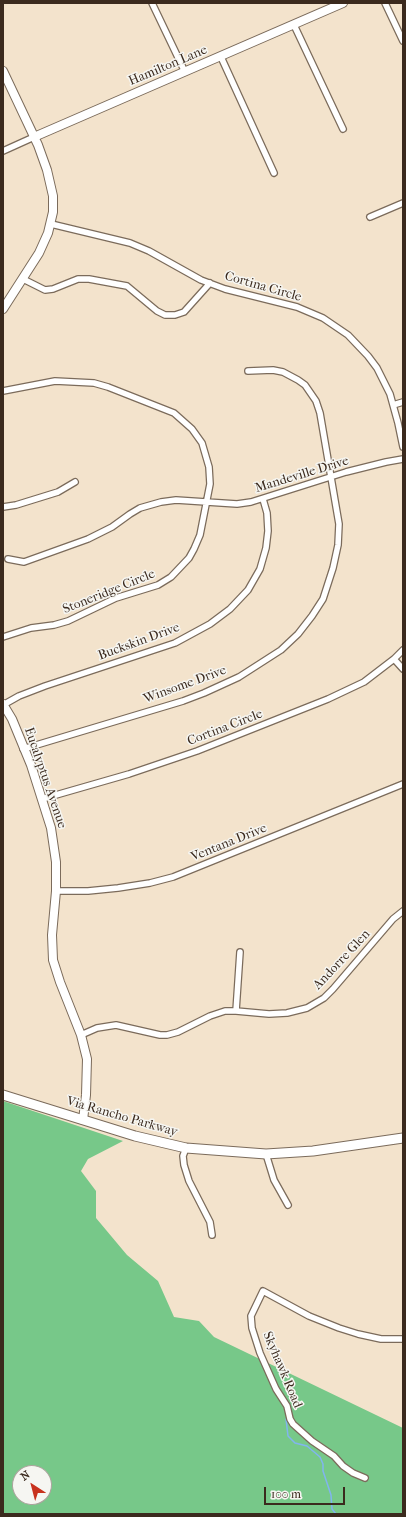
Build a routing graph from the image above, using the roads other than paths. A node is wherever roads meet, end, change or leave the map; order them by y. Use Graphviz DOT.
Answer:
graph roads {
  1 [pos="152,3"];
  2 [pos="343,3"];
  3 [pos="385,3"];
  4 [pos="294,25"];
  5 [pos="401,32"];
  6 [pos="403,41"];
  7 [pos="221,57"];
  8 [pos="3,71"];
  9 [pos="185,72"];
  10 [pos="343,130"];
  11 [pos="34,137"];
  12 [pos="3,151"];
  13 [pos="274,173"];
  14 [pos="403,203"];
  15 [pos="370,217"];
  16 [pos="51,224"];
  17 [pos="23,279"];
  18 [pos="210,283"];
  19 [pos="3,309"];
  20 [pos="248,371"];
  21 [pos="3,391"];
  22 [pos="403,402"];
  23 [pos="393,405"];
  24 [pos="403,447"];
  25 [pos="403,459"];
  26 [pos="330,477"];
  27 [pos="75,482"];
  28 [pos="263,499"];
  29 [pos="207,502"];
  30 [pos="3,507"];
  31 [pos="8,559"];
  32 [pos="3,637"];
  33 [pos="403,650"];
  34 [pos="394,659"];
  35 [pos="403,669"];
  36 [pos="3,704"];
  37 [pos="23,749"];
  38 [pos="403,784"];
  39 [pos="42,800"];
  40 [pos="56,891"];
  41 [pos="403,911"];
  42 [pos="240,952"];
  43 [pos="236,1010"];
  44 [pos="81,1035"];
  45 [pos="3,1095"];
  46 [pos="82,1120"];
  47 [pos="403,1138"];
  48 [pos="186,1148"];
  49 [pos="266,1154"];
  50 [pos="288,1205"];
  51 [pos="212,1235"];
  52 [pos="403,1339"];
  53 [pos="365,1478"];
  1 -- 9 [label="street"];
  2 -- 4 [label="street, Hamilton Lane"];
  3 -- 5 [label="street"];
  4 -- 7 [label="street, Hamilton Lane"];
  4 -- 10 [label="street"];
  5 -- 6 [label="street"];
  7 -- 9 [label="street, Hamilton Lane"];
  7 -- 13 [label="street"];
  8 -- 11 [label="street"];
  9 -- 11 [label="street, Hamilton Lane"];
  11 -- 12 [label="street, Hamilton Lane"];
  11 -- 16 [label="street"];
  14 -- 15 [label="street"];
  16 -- 17 [label="street"];
  16 -- 18 [label="street, Cortina Circle"];
  17 -- 18 [label="street"];
  17 -- 19 [label="street"];
  18 -- 23 [label="street, Cortina Circle"];
  20 -- 26 [label="street, Winsome Drive"];
  21 -- 29 [label="street, Stoneridge Circle"];
  22 -- 23 [label="street"];
  23 -- 24 [label="street, Cortina Circle"];
  25 -- 26 [label="street, Mandeville Drive"];
  26 -- 28 [label="street, Mandeville Drive"];
  26 -- 37 [label="street, Winsome Drive"];
  27 -- 30 [label="street"];
  28 -- 29 [label="street, Mandeville Drive"];
  28 -- 36 [label="street, Buckskin Drive"];
  29 -- 31 [label="street, Mandeville Drive"];
  29 -- 32 [label="street, Stoneridge Circle"];
  33 -- 34 [label="street, Cortina Circle"];
  34 -- 35 [label="street"];
  34 -- 39 [label="street, Cortina Circle"];
  36 -- 37 [label="street, Eucalyptus Avenue"];
  37 -- 39 [label="street, Eucalyptus Avenue"];
  38 -- 40 [label="street, Ventana Drive"];
  39 -- 40 [label="street, Eucalyptus Avenue"];
  40 -- 44 [label="street, Eucalyptus Avenue"];
  41 -- 43 [label="street, Andorre Glen"];
  42 -- 43 [label="street"];
  43 -- 44 [label="street, Andorre Glen"];
  44 -- 46 [label="street, Eucalyptus Avenue"];
  45 -- 46 [label="main road, Via Rancho Parkway"];
  46 -- 48 [label="main road, Via Rancho Parkway"];
  47 -- 49 [label="main road, Via Rancho Parkway"];
  48 -- 49 [label="main road, Via Rancho Parkway"];
  48 -- 51 [label="street"];
  49 -- 50 [label="street"];
  52 -- 53 [label="street, Skyhawk Road"];
}
